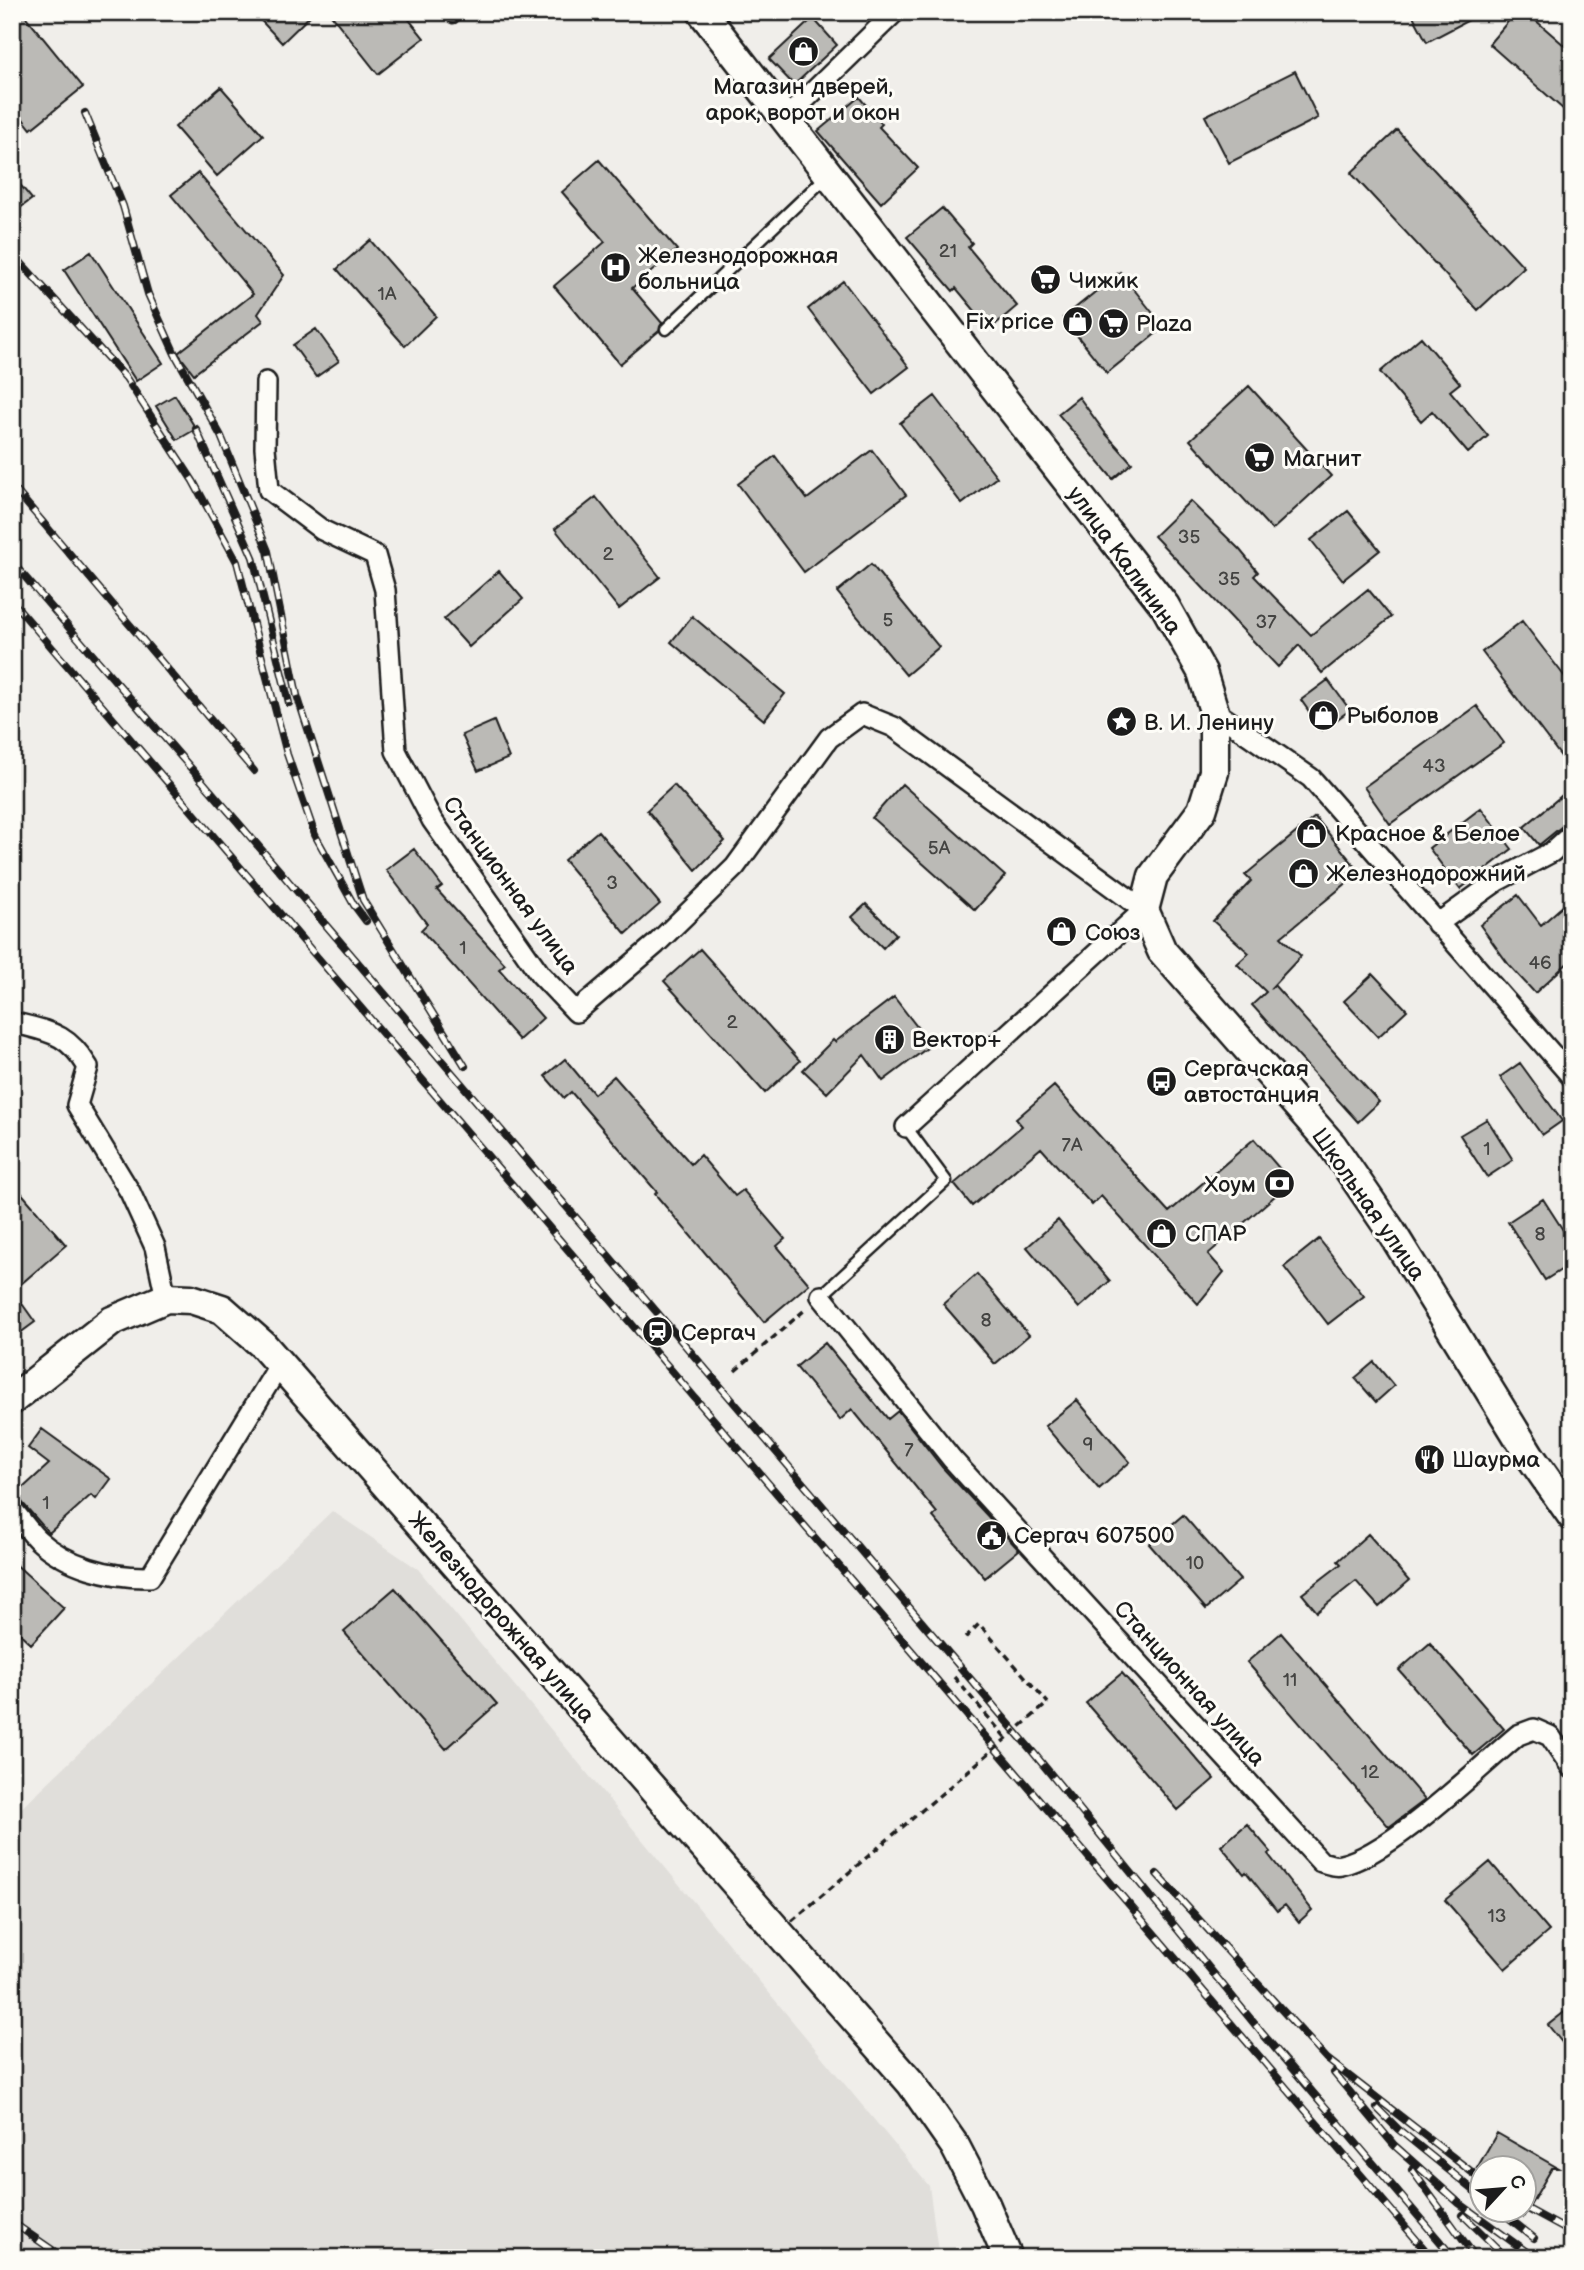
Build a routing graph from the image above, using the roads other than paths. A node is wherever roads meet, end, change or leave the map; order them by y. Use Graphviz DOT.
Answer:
graph roads {
  1 [pos="702,12"];
  2 [pos="895,12"];
  3 [pos="784,120"];
  4 [pos="828,175"];
  5 [pos="666,329"];
  6 [pos="266,383"];
  7 [pos="1214,711"];
  8 [pos="1572,834"];
  9 [pos="1144,910"];
  10 [pos="1437,924"];
  11 [pos="12,1022"];
  12 [pos="1572,1077"];
  13 [pos="906,1127"];
  14 [pos="821,1296"];
  15 [pos="166,1298"];
  16 [pos="280,1364"];
  17 [pos="12,1400"];
  18 [pos="12,1509"];
  19 [pos="1572,1516"];
  20 [pos="1572,1768"];
  21 [pos="1008,2258"];
  1 -- 3 [label="main road, улица Калинина"];
  2 -- 3 [label="street"];
  3 -- 4 [label="main road, улица Калинина"];
  4 -- 5 [label="lane"];
  4 -- 7 [label="main road, улица Калинина"];
  6 -- 9 [label="street, Станционная улица"];
  7 -- 9 [label="main road, улица Калинина"];
  7 -- 10 [label="street"];
  8 -- 10 [label="street"];
  9 -- 13 [label="street"];
  9 -- 19 [label="main road, Школьная улица"];
  10 -- 12 [label="street"];
  11 -- 15 [label="street"];
  13 -- 14 [label="lane"];
  14 -- 20 [label="street, Станционная улица"];
  15 -- 16 [label="main road, Железнодорожная улица"];
  15 -- 17 [label="main road"];
  16 -- 18 [label="street"];
  16 -- 21 [label="main road, Железнодорожная улица"];
}
